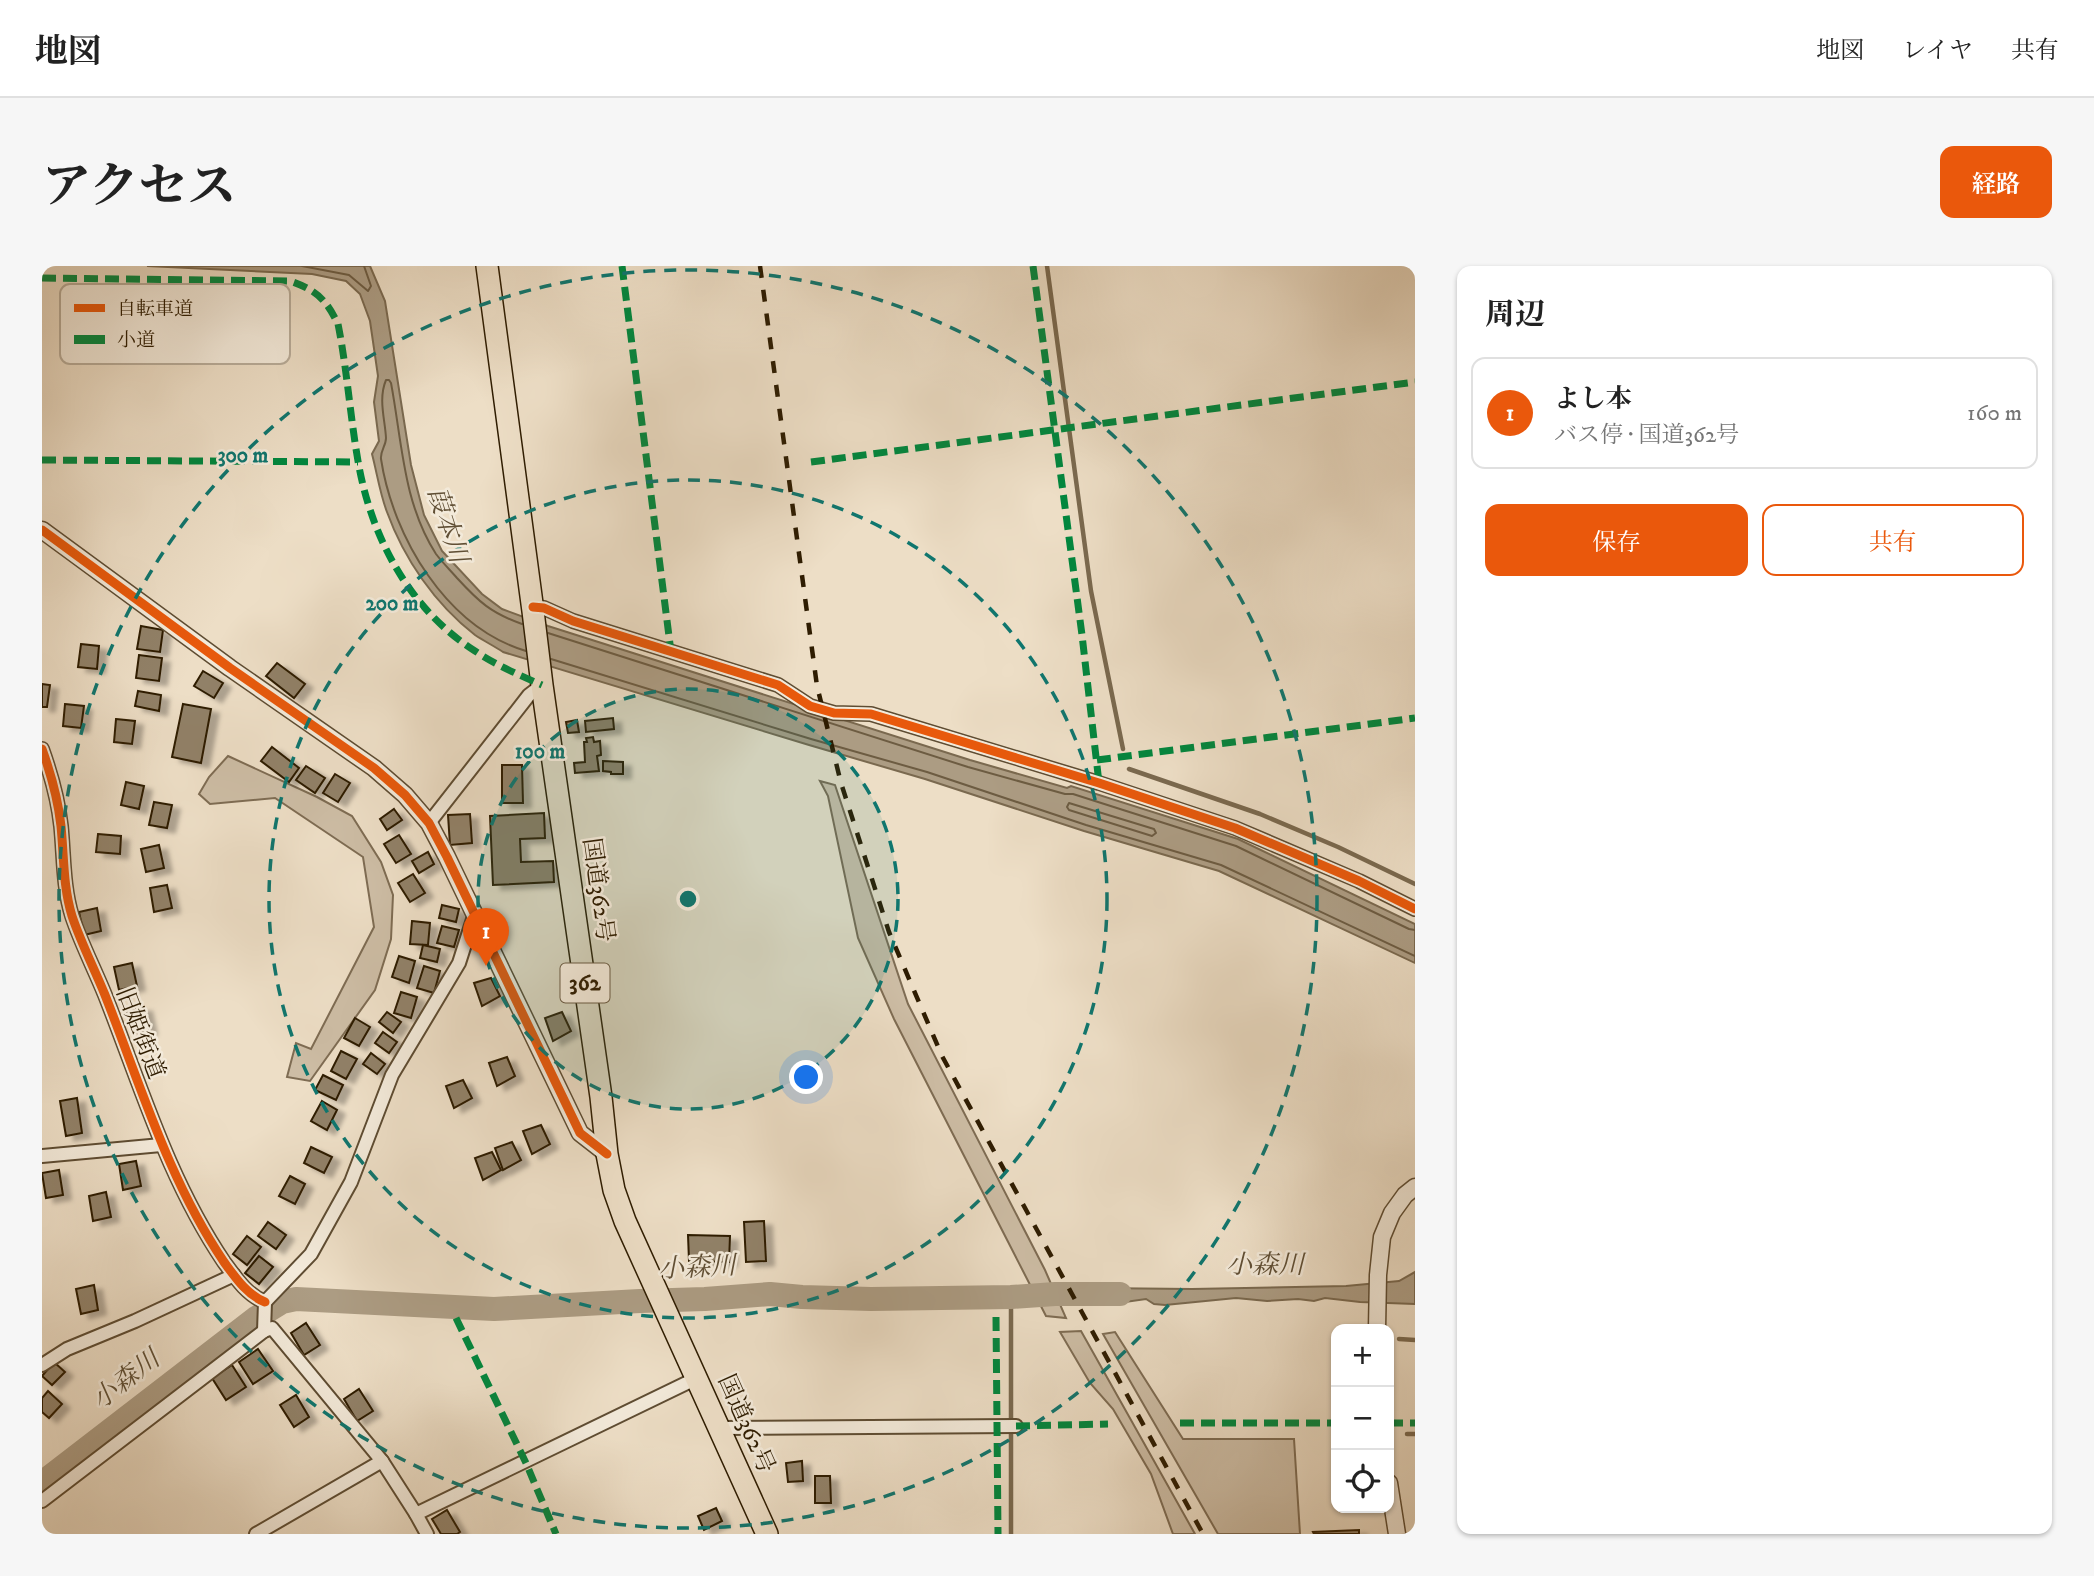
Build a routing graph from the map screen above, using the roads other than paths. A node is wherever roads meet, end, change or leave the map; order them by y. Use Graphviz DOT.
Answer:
graph roads {
  1 [pos="487,266"];
  2 [pos="42,530"];
  3 [pos="533,609"];
  4 [pos="541,680"];
  5 [pos="42,749"];
  6 [pos="429,823"];
  7 [pos="1415,909"];
  8 [pos="475,913"];
  9 [pos="161,1145"];
  10 [pos="607,1154"];
  11 [pos="42,1156"];
  12 [pos="1415,1187"];
  13 [pos="234,1275"];
  14 [pos="265,1302"];
  15 [pos="1377,1322"];
  16 [pos="264,1331"];
  17 [pos="42,1366"];
  18 [pos="697,1378"];
  19 [pos="1010,1426"];
  20 [pos="719,1429"];
  21 [pos="382,1461"];
  22 [pos="42,1501"];
  23 [pos="1394,1513"];
  24 [pos="416,1514"];
  25 [pos="256,1534"];
  26 [pos="427,1534"];
  27 [pos="767,1534"];
  28 [pos="1397,1534"];
  1 -- 3 [label="highway, 国道362号 / 362"];
  2 -- 6 [label="street"];
  3 -- 4 [label="highway, 国道362号 / 362"];
  3 -- 7 [label="street"];
  4 -- 6 [label="street"];
  4 -- 10 [label="highway, 国道362号 / 362"];
  5 -- 9 [label="street, 旧姫街道"];
  6 -- 8 [label="street"];
  8 -- 10 [label="street"];
  8 -- 14 [label="street"];
  9 -- 11 [label="street"];
  9 -- 13 [label="street, 旧姫街道"];
  10 -- 18 [label="highway, 国道362号 / 362"];
  12 -- 15 [label="street"];
  13 -- 14 [label="street, 旧姫街道"];
  13 -- 17 [label="street"];
  14 -- 16 [label="street"];
  16 -- 21 [label="street"];
  16 -- 22 [label="street"];
  18 -- 20 [label="highway, 国道362号 / 362"];
  18 -- 24 [label="street"];
  19 -- 20 [label="street"];
  20 -- 27 [label="highway, 国道362号 / 362"];
  21 -- 24 [label="street"];
  21 -- 25 [label="street"];
  23 -- 28 [label="street"];
  24 -- 26 [label="street"];
}
